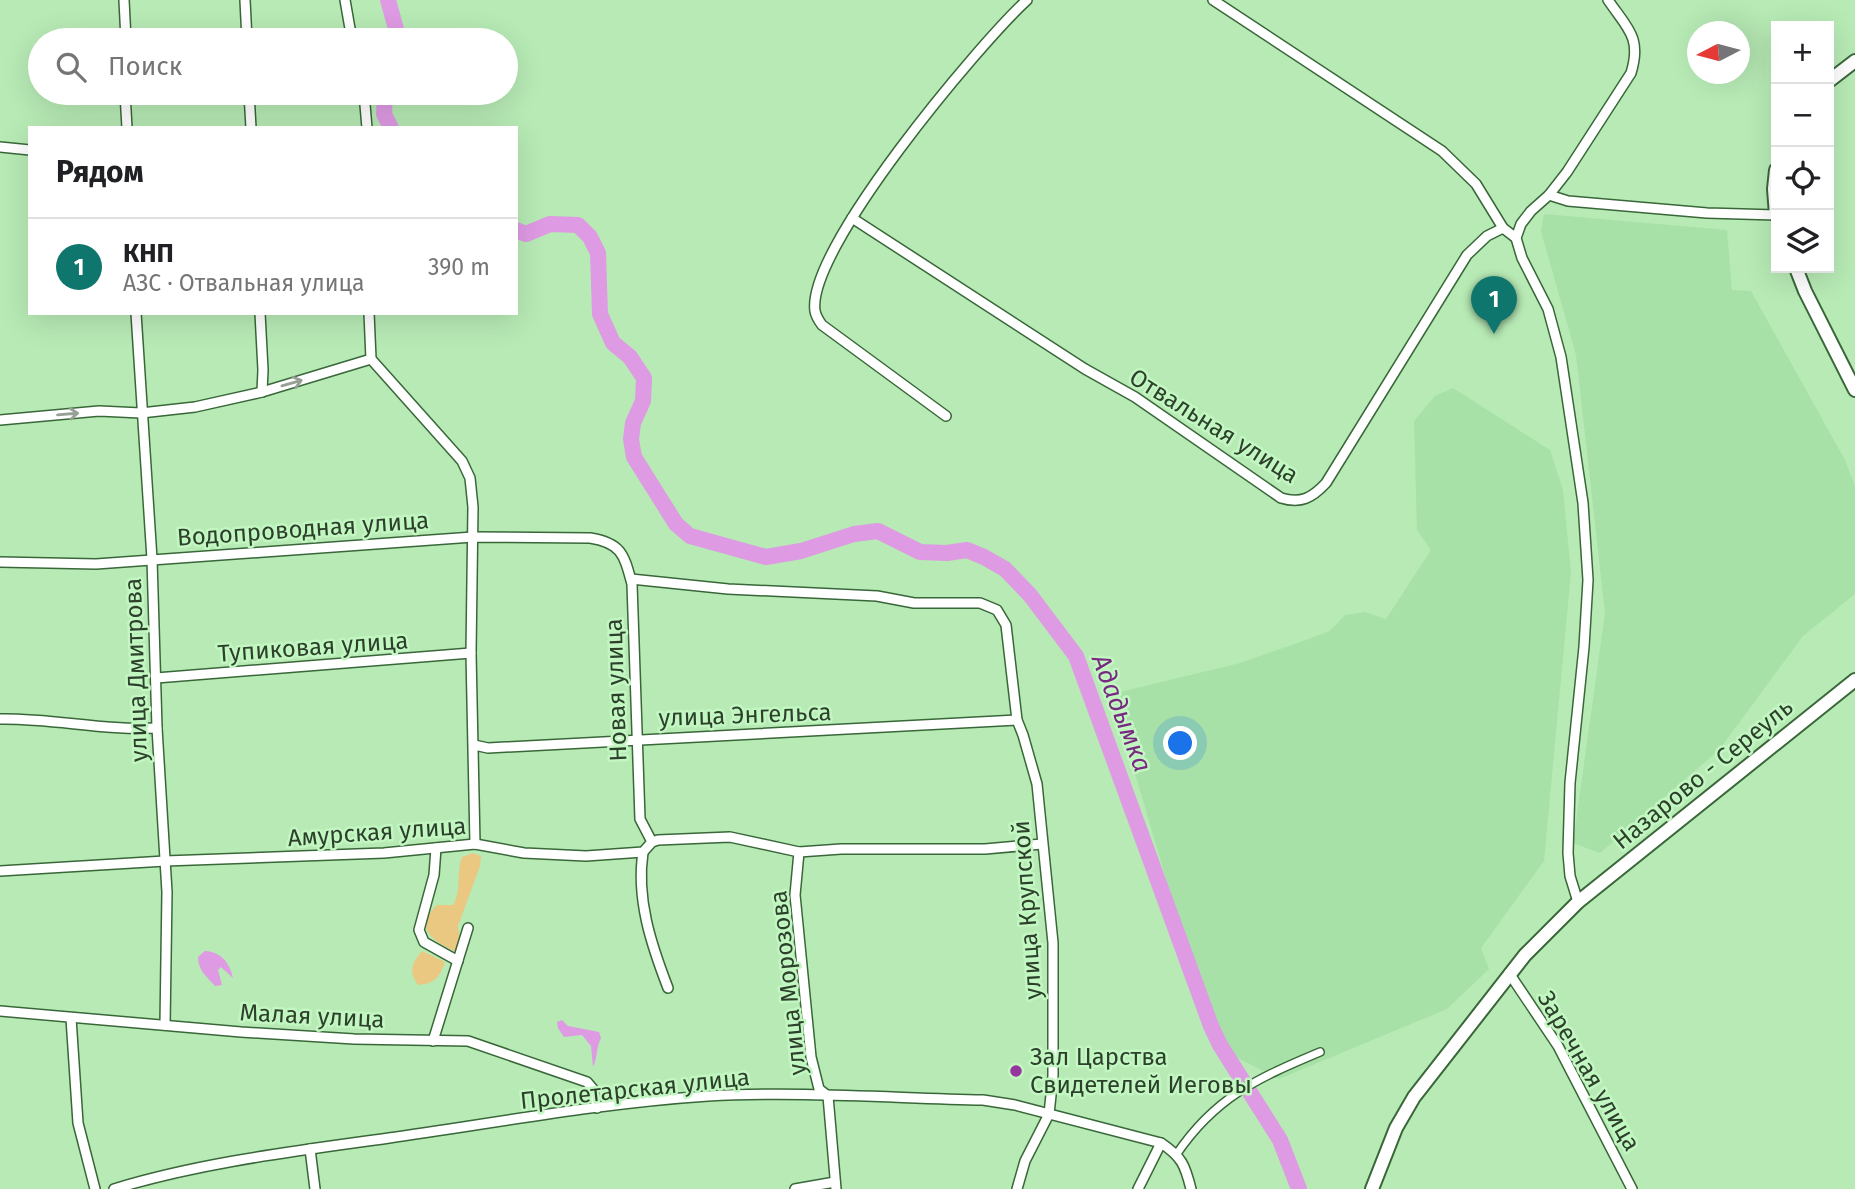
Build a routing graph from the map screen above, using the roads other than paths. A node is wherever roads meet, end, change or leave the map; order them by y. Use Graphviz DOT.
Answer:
graph roads {
  1 [pos="124,0"];
  2 [pos="245,0"];
  3 [pos="345,0"];
  4 [pos="1027,0"];
  5 [pos="1213,0"];
  6 [pos="1608,0"];
  7 [pos="125,28"];
  8 [pos="246,28"];
  9 [pos="350,28"];
  10 [pos="1855,61"];
  11 [pos="1834,77"];
  12 [pos="126,105"];
  13 [pos="250,105"];
  14 [pos="365,105"];
  15 [pos="127,126"];
  16 [pos="251,126"];
  17 [pos="367,126"];
  18 [pos="0,147"];
  19 [pos="28,150"];
  20 [pos="1549,195"];
  21 [pos="1771,215"];
  22 [pos="852,218"];
  23 [pos="1503,229"];
  24 [pos="1516,238"];
  25 [pos="1798,273"];
  26 [pos="136,315"];
  27 [pos="260,315"];
  28 [pos="369,315"];
  29 [pos="371,359"];
  30 [pos="1855,390"];
  31 [pos="262,392"];
  32 [pos="141,413"];
  33 [pos="946,416"];
  34 [pos="0,420"];
  35 [pos="473,537"];
  36 [pos="608,541"];
  37 [pos="152,559"];
  38 [pos="0,562"];
  39 [pos="631,579"];
  40 [pos="471,653"];
  41 [pos="156,678"];
  42 [pos="1855,680"];
  43 [pos="0,719"];
  44 [pos="1017,720"];
  45 [pos="157,728"];
  46 [pos="638,738"];
  47 [pos="474,745"];
  48 [pos="652,842"];
  49 [pos="475,844"];
  50 [pos="1042,844"];
  51 [pos="436,848"];
  52 [pos="643,852"];
  53 [pos="799,852"];
  54 [pos="164,861"];
  55 [pos="0,871"];
  56 [pos="1578,902"];
  57 [pos="468,928"];
  58 [pos="458,961"];
  59 [pos="1509,973"];
  60 [pos="668,988"];
  61 [pos="0,1012"];
  62 [pos="71,1018"];
  63 [pos="165,1025"];
  64 [pos="433,1041"];
  65 [pos="1320,1052"];
  66 [pos="828,1096"];
  67 [pos="597,1108"];
  68 [pos="1049,1114"];
  69 [pos="1161,1143"];
  70 [pos="310,1149"];
  71 [pos="1176,1154"];
  72 [pos="835,1185"];
  73 [pos="95,1189"];
  74 [pos="114,1189"];
  75 [pos="316,1189"];
  76 [pos="795,1189"];
  77 [pos="1017,1189"];
  78 [pos="1138,1189"];
  79 [pos="1191,1189"];
  80 [pos="1372,1189"];
  81 [pos="1632,1189"];
  1 -- 7 [label="street"];
  2 -- 8 [label="street"];
  3 -- 9 [label="street"];
  4 -- 22 [label="street"];
  5 -- 23 [label="street"];
  6 -- 20 [label="street"];
  10 -- 11 [label="street"];
  12 -- 15 [label="street"];
  13 -- 16 [label="street"];
  14 -- 17 [label="street"];
  18 -- 19 [label="street"];
  20 -- 21 [label="street"];
  20 -- 24 [label="street"];
  22 -- 23 [label="street, Отвальная улица"];
  22 -- 33 [label="street"];
  23 -- 24 [label="street"];
  24 -- 56 [label="street"];
  25 -- 30 [label="street"];
  26 -- 32 [label="street, улица Дмитрова"];
  27 -- 31 [label="street"];
  28 -- 29 [label="street"];
  31 -- 29 [label="street, one-way"];
  29 -- 35 [label="street"];
  31 -- 32 [label="street"];
  34 -- 32 [label="street, one-way"];
  32 -- 37 [label="street, улица Дмитрова"];
  35 -- 36 [label="street, Водопроводная улица"];
  35 -- 37 [label="street, Водопроводная улица"];
  35 -- 40 [label="street"];
  36 -- 39 [label="street, Новая улица"];
  37 -- 38 [label="street, Водопроводная улица"];
  37 -- 41 [label="street, улица Дмитрова"];
  39 -- 44 [label="street, улица Крупской"];
  39 -- 46 [label="street, Новая улица"];
  40 -- 41 [label="street, Тупиковая улица"];
  40 -- 47 [label="street"];
  41 -- 45 [label="street, улица Дмитрова"];
  42 -- 56 [label="street, Назарово - Сереуль"];
  43 -- 45 [label="street"];
  44 -- 46 [label="street, улица Энгельса"];
  44 -- 50 [label="street, улица Крупской"];
  45 -- 54 [label="street, улица Дмитрова"];
  46 -- 47 [label="street, улица Энгельса"];
  46 -- 48 [label="street, Новая улица"];
  47 -- 49 [label="street"];
  48 -- 52 [label="street"];
  48 -- 53 [label="street"];
  49 -- 51 [label="street, Амурская улица"];
  49 -- 52 [label="street, Амурская улица"];
  50 -- 53 [label="street"];
  50 -- 68 [label="street, улица Крупской"];
  51 -- 54 [label="street, Амурская улица"];
  51 -- 58 [label="street"];
  52 -- 60 [label="street"];
  53 -- 66 [label="street, улица Морозова"];
  54 -- 55 [label="street, Амурская улица"];
  54 -- 63 [label="street, улица Дмитрова"];
  56 -- 59 [label="street, Назарово - Сереуль"];
  57 -- 58 [label="street"];
  58 -- 64 [label="street"];
  59 -- 80 [label="street, Назарово - Сереуль"];
  59 -- 81 [label="street, Заречная улица"];
  61 -- 62 [label="street, Малая улица"];
  62 -- 63 [label="street, Малая улица"];
  62 -- 73 [label="street"];
  63 -- 64 [label="street, Малая улица"];
  64 -- 67 [label="street, Малая улица"];
  65 -- 71 [label="street"];
  66 -- 67 [label="street, Пролетарская улица"];
  66 -- 68 [label="street, Пролетарская улица"];
  66 -- 72 [label="street, улица Морозова"];
  67 -- 70 [label="street, Пролетарская улица"];
  68 -- 69 [label="street, Пролетарская улица"];
  68 -- 77 [label="street, улица Крупской"];
  69 -- 71 [label="street"];
  69 -- 78 [label="street"];
  70 -- 74 [label="street, Пролетарская улица"];
  70 -- 75 [label="street"];
  71 -- 79 [label="street"];
  72 -- 76 [label="street"];
}
